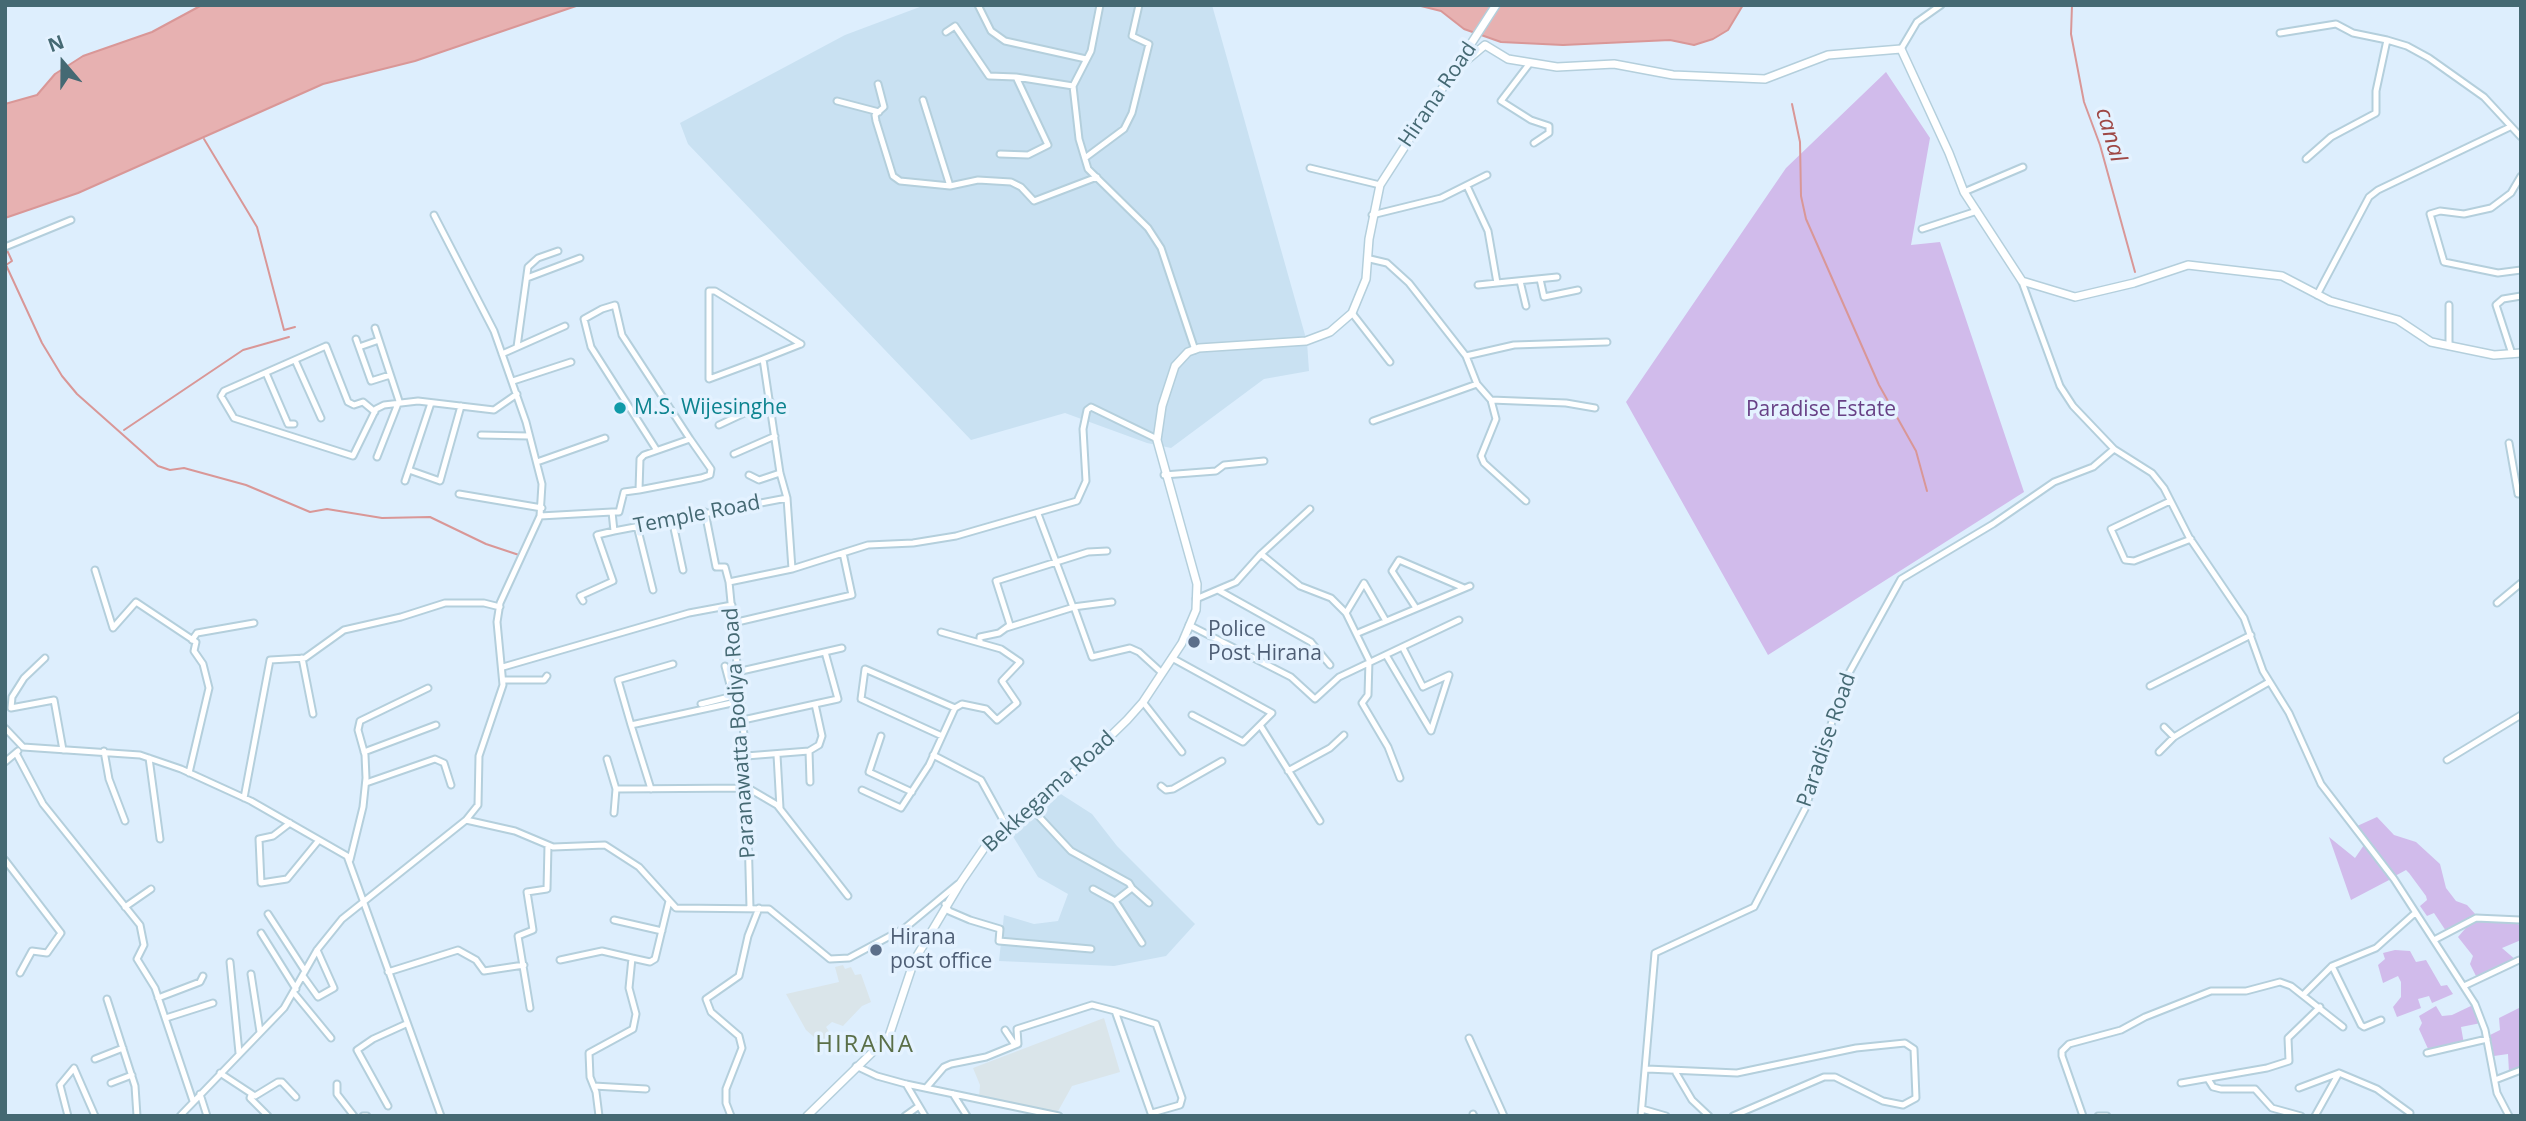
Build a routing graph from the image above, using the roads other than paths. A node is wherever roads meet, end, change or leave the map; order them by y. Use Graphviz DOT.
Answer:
graph roads {
  1 [pos="978,5"];
  2 [pos="1100,5"];
  3 [pos="1139,5"];
  4 [pos="1496,5"];
  5 [pos="1941,5"];
  6 [pos="946,32"];
  7 [pos="2280,33"];
  8 [pos="2387,40"];
  9 [pos="1901,49"];
  10 [pos="1086,59"];
  11 [pos="1530,63"];
  12 [pos="1460,64"];
  13 [pos="1016,77"];
  14 [pos="878,85"];
  15 [pos="1073,86"];
  16 [pos="923,100"];
  17 [pos="837,101"];
  18 [pos="879,111"];
  19 [pos="2510,127"];
  20 [pos="2521,137"];
  21 [pos="1534,143"];
  22 [pos="1000,154"];
  23 [pos="1085,158"];
  24 [pos="2306,159"];
  25 [pos="2023,167"];
  26 [pos="1310,168"];
  27 [pos="1487,175"];
  28 [pos="2521,176"];
  29 [pos="1097,177"];
  30 [pos="1380,185"];
  31 [pos="950,186"];
  32 [pos="1467,186"];
  33 [pos="1964,192"];
  34 [pos="1977,211"];
  35 [pos="434,215"];
  36 [pos="1372,215"];
  37 [pos="71,220"];
  38 [pos="1922,229"];
  39 [pos="5,247"];
  40 [pos="558,251"];
  41 [pos="580,258"];
  42 [pos="1370,259"];
  43 [pos="2521,270"];
  44 [pos="1557,277"];
  45 [pos="527,278"];
  46 [pos="1540,279"];
  47 [pos="1520,281"];
  48 [pos="2022,281"];
  49 [pos="1497,283"];
  50 [pos="1478,285"];
  51 [pos="1578,290"];
  52 [pos="2317,295"];
  53 [pos="2521,296"];
  54 [pos="2449,305"];
  55 [pos="1526,306"];
  56 [pos="1352,313"];
  57 [pos="565,326"];
  58 [pos="374,328"];
  59 [pos="356,338"];
  60 [pos="379,340"];
  61 [pos="1607,342"];
  62 [pos="2449,346"];
  63 [pos="359,347"];
  64 [pos="517,347"];
  65 [pos="1195,350"];
  66 [pos="502,354"];
  67 [pos="2516,354"];
  68 [pos="1466,356"];
  69 [pos="763,359"];
  70 [pos="295,360"];
  71 [pos="571,362"];
  72 [pos="1390,362"];
  73 [pos="266,373"];
  74 [pos="390,375"];
  75 [pos="513,381"];
  76 [pos="1477,384"];
  77 [pos="517,394"];
  78 [pos="1490,400"];
  79 [pos="399,401"];
  80 [pos="770,401"];
  81 [pos="431,402"];
  82 [pos="461,406"];
  83 [pos="1595,408"];
  84 [pos="375,412"];
  85 [pos="321,418"];
  86 [pos="1373,421"];
  87 [pos="294,424"];
  88 [pos="719,425"];
  89 [pos="481,435"];
  90 [pos="529,436"];
  91 [pos="775,436"];
  92 [pos="605,438"];
  93 [pos="690,439"];
  94 [pos="1157,439"];
  95 [pos="2508,443"];
  96 [pos="656,449"];
  97 [pos="2114,449"];
  98 [pos="733,454"];
  99 [pos="377,457"];
  100 [pos="1264,461"];
  101 [pos="537,462"];
  102 [pos="409,470"];
  103 [pos="780,473"];
  104 [pos="749,475"];
  105 [pos="1164,475"];
  106 [pos="405,481"];
  107 [pos="639,490"];
  108 [pos="459,494"];
  109 [pos="2521,494"];
  110 [pos="787,498"];
  111 [pos="1525,501"];
  112 [pos="2170,501"];
  113 [pos="542,508"];
  114 [pos="1310,509"];
  115 [pos="612,512"];
  116 [pos="705,512"];
  117 [pos="1038,514"];
  118 [pos="540,516"];
  119 [pos="672,519"];
  120 [pos="637,526"];
  121 [pos="614,531"];
  122 [pos="2191,539"];
  123 [pos="1107,551"];
  124 [pos="843,553"];
  125 [pos="1261,554"];
  126 [pos="1058,562"];
  127 [pos="792,569"];
  128 [pos="95,570"];
  129 [pos="683,570"];
  130 [pos="729,582"];
  131 [pos="2521,583"];
  132 [pos="653,590"];
  133 [pos="1218,590"];
  134 [pos="1196,599"];
  135 [pos="583,601"];
  136 [pos="1112,603"];
  137 [pos="2497,603"];
  138 [pos="732,605"];
  139 [pos="500,607"];
  140 [pos="1074,607"];
  141 [pos="1416,608"];
  142 [pos="1346,613"];
  143 [pos="1460,620"];
  144 [pos="1386,621"];
  145 [pos="254,623"];
  146 [pos="733,623"];
  147 [pos="1189,625"];
  148 [pos="1006,628"];
  149 [pos="941,632"];
  150 [pos="1358,632"];
  151 [pos="2251,635"];
  152 [pos="192,640"];
  153 [pos="980,642"];
  154 [pos="842,648"];
  155 [pos="1403,648"];
  156 [pos="825,652"];
  157 [pos="1386,655"];
  158 [pos="45,658"];
  159 [pos="1172,658"];
  160 [pos="302,659"];
  161 [pos="1369,660"];
  162 [pos="673,664"];
  163 [pos="1330,665"];
  164 [pos="725,666"];
  165 [pos="503,667"];
  166 [pos="737,672"];
  167 [pos="1162,674"];
  168 [pos="547,676"];
  169 [pos="503,680"];
  170 [pos="2269,682"];
  171 [pos="2150,686"];
  172 [pos="428,688"];
  173 [pos="733,696"];
  174 [pos="741,701"];
  175 [pos="1143,702"];
  176 [pos="701,704"];
  177 [pos="815,704"];
  178 [pos="955,708"];
  179 [pos="313,714"];
  180 [pos="1192,715"];
  181 [pos="2521,715"];
  182 [pos="743,720"];
  183 [pos="436,725"];
  184 [pos="631,725"];
  185 [pos="1259,726"];
  186 [pos="2164,727"];
  187 [pos="5,729"];
  188 [pos="881,736"];
  189 [pos="942,736"];
  190 [pos="1344,736"];
  191 [pos="2174,737"];
  192 [pos="23,747"];
  193 [pos="63,750"];
  194 [pos="104,751"];
  195 [pos="809,751"];
  196 [pos="364,752"];
  197 [pos="1182,752"];
  198 [pos="2159,752"];
  199 [pos="16,753"];
  200 [pos="777,755"];
  201 [pos="933,755"];
  202 [pos="746,756"];
  203 [pos="149,758"];
  204 [pos="607,759"];
  205 [pos="2447,760"];
  206 [pos="1222,761"];
  207 [pos="5,762"];
  208 [pos="1288,771"];
  209 [pos="189,773"];
  210 [pos="1401,778"];
  211 [pos="810,782"];
  212 [pos="366,783"];
  213 [pos="451,785"];
  214 [pos="1161,786"];
  215 [pos="616,789"];
  216 [pos="651,789"];
  217 [pos="748,789"];
  218 [pos="862,790"];
  219 [pos="912,792"];
  220 [pos="244,798"];
  221 [pos="1031,808"];
  222 [pos="780,809"];
  223 [pos="614,813"];
  224 [pos="466,820"];
  225 [pos="125,821"];
  226 [pos="1320,821"];
  227 [pos="290,823"];
  228 [pos="1007,827"];
  229 [pos="160,839"];
  230 [pos="319,839"];
  231 [pos="548,845"];
  232 [pos="5,860"];
  233 [pos="350,860"];
  234 [pos="961,882"];
  235 [pos="1132,888"];
  236 [pos="151,889"];
  237 [pos="1093,889"];
  238 [pos="848,895"];
  239 [pos="942,898"];
  240 [pos="365,900"];
  241 [pos="669,901"];
  242 [pos="1115,901"];
  243 [pos="1149,903"];
  244 [pos="946,906"];
  245 [pos="125,908"];
  246 [pos="750,908"];
  247 [pos="759,908"];
  248 [pos="2415,913"];
  249 [pos="268,914"];
  250 [pos="614,920"];
  251 [pos="2520,920"];
  252 [pos="662,931"];
  253 [pos="261,933"];
  254 [pos="2434,940"];
  255 [pos="1142,943"];
  256 [pos="1091,949"];
  257 [pos="317,950"];
  258 [pos="632,958"];
  259 [pos="560,960"];
  260 [pos="2519,960"];
  261 [pos="230,962"];
  262 [pos="524,965"];
  263 [pos="2332,966"];
  264 [pos="388,971"];
  265 [pos="20,973"];
  266 [pos="304,973"];
  267 [pos="251,974"];
  268 [pos="203,976"];
  269 [pos="2465,986"];
  270 [pos="295,991"];
  271 [pos="2303,995"];
  272 [pos="158,998"];
  273 [pos="107,999"];
  274 [pos="213,1003"];
  275 [pos="2320,1007"];
  276 [pos="530,1008"];
  277 [pos="1115,1011"];
  278 [pos="166,1018"];
  279 [pos="2381,1020"];
  280 [pos="406,1024"];
  281 [pos="2343,1027"];
  282 [pos="1006,1030"];
  283 [pos="260,1032"];
  284 [pos="331,1038"];
  285 [pos="1469,1038"];
  286 [pos="2487,1039"];
  287 [pos="1015,1045"];
  288 [pos="123,1048"];
  289 [pos="239,1052"];
  290 [pos="2427,1054"];
  291 [pos="95,1059"];
  292 [pos="856,1066"];
  293 [pos="1647,1069"];
  294 [pos="2521,1070"];
  295 [pos="220,1073"];
  296 [pos="1676,1073"];
  297 [pos="2339,1073"];
  298 [pos="132,1075"];
  299 [pos="2208,1079"];
  300 [pos="2495,1080"];
  301 [pos="111,1083"];
  302 [pos="2181,1083"];
  303 [pos="337,1084"];
  304 [pos="906,1084"];
  305 [pos="594,1086"];
  306 [pos="646,1088"];
  307 [pos="926,1088"];
  308 [pos="2298,1088"];
  309 [pos="200,1094"];
  310 [pos="953,1094"];
  311 [pos="251,1095"];
  312 [pos="296,1097"];
  313 [pos="193,1101"];
  314 [pos="388,1106"];
  315 [pos="919,1106"];
  316 [pos="1642,1112"];
  317 [pos="2410,1113"];
  318 [pos="1152,1114"];
  319 [pos="68,1116"];
  320 [pos="95,1116"];
  321 [pos="136,1116"];
  322 [pos="180,1116"];
  323 [pos="207,1116"];
  324 [pos="268,1116"];
  325 [pos="354,1116"];
  326 [pos="441,1116"];
  327 [pos="599,1116"];
  328 [pos="731,1116"];
  329 [pos="807,1116"];
  330 [pos="905,1116"];
  331 [pos="925,1116"];
  332 [pos="967,1116"];
  333 [pos="1059,1116"];
  334 [pos="1504,1116"];
  335 [pos="1666,1116"];
  336 [pos="1710,1116"];
  337 [pos="1733,1116"];
  338 [pos="2083,1116"];
  339 [pos="2098,1116"];
  340 [pos="2108,1116"];
  341 [pos="2301,1116"];
  342 [pos="2315,1116"];
  343 [pos="2509,1116"];
  1 -- 10 [label="street"];
  2 -- 10 [label="street"];
  3 -- 23 [label="street"];
  4 -- 12 [label="street, Hirana Road"];
  5 -- 9 [label="street"];
  6 -- 13 [label="street"];
  7 -- 8 [label="street"];
  8 -- 19 [label="street"];
  8 -- 24 [label="street"];
  9 -- 11 [label="street"];
  9 -- 33 [label="street"];
  10 -- 15 [label="street"];
  11 -- 12 [label="street"];
  11 -- 21 [label="street"];
  12 -- 30 [label="street, Hirana Road"];
  13 -- 15 [label="street"];
  13 -- 22 [label="street"];
  14 -- 18 [label="street"];
  15 -- 23 [label="street"];
  16 -- 31 [label="street"];
  17 -- 18 [label="street"];
  18 -- 31 [label="street"];
  19 -- 20 [label="street"];
  19 -- 52 [label="street"];
  23 -- 29 [label="street"];
  25 -- 33 [label="street"];
  26 -- 30 [label="street"];
  27 -- 32 [label="street"];
  28 -- 43 [label="street"];
  29 -- 31 [label="street"];
  29 -- 65 [label="street"];
  30 -- 36 [label="street"];
  32 -- 36 [label="street"];
  32 -- 49 [label="street"];
  33 -- 34 [label="street"];
  34 -- 38 [label="street"];
  34 -- 48 [label="street"];
  35 -- 66 [label="street"];
  36 -- 42 [label="street"];
  37 -- 39 [label="street"];
  40 -- 45 [label="street"];
  41 -- 45 [label="street"];
  42 -- 56 [label="street"];
  42 -- 68 [label="street"];
  44 -- 46 [label="street"];
  45 -- 64 [label="street"];
  46 -- 47 [label="street"];
  46 -- 51 [label="street"];
  47 -- 49 [label="street"];
  47 -- 55 [label="street"];
  48 -- 52 [label="street"];
  48 -- 97 [label="street"];
  49 -- 50 [label="street"];
  52 -- 62 [label="street"];
  53 -- 67 [label="street"];
  54 -- 62 [label="street"];
  56 -- 65 [label="street"];
  56 -- 72 [label="street"];
  57 -- 64 [label="street"];
  58 -- 60 [label="street"];
  59 -- 63 [label="street"];
  60 -- 63 [label="street"];
  60 -- 74 [label="street"];
  61 -- 68 [label="street"];
  62 -- 67 [label="street"];
  63 -- 74 [label="street"];
  64 -- 66 [label="street"];
  65 -- 94 [label="street, Bekkegama Road"];
  66 -- 75 [label="street"];
  68 -- 76 [label="street"];
  69 -- 69 [label="street"];
  69 -- 80 [label="street"];
  70 -- 73 [label="street"];
  70 -- 84 [label="street"];
  70 -- 85 [label="street"];
  71 -- 75 [label="street"];
  73 -- 84 [label="street"];
  73 -- 87 [label="street"];
  74 -- 79 [label="street"];
  75 -- 77 [label="street"];
  76 -- 78 [label="street"];
  76 -- 86 [label="street"];
  77 -- 82 [label="street"];
  77 -- 90 [label="street"];
  78 -- 83 [label="street"];
  78 -- 111 [label="street"];
  79 -- 81 [label="street"];
  79 -- 84 [label="street"];
  79 -- 99 [label="street"];
  80 -- 88 [label="street"];
  80 -- 91 [label="street"];
  81 -- 82 [label="street"];
  81 -- 102 [label="street"];
  82 -- 102 [label="street"];
  89 -- 90 [label="street"];
  90 -- 101 [label="street"];
  91 -- 98 [label="street"];
  91 -- 103 [label="street"];
  92 -- 101 [label="street"];
  93 -- 96 [label="street"];
  93 -- 96 [label="street"];
  93 -- 107 [label="street"];
  94 -- 105 [label="street, Bekkegama Road"];
  94 -- 117 [label="street, Paranawatta Bodiya Road"];
  95 -- 109 [label="street"];
  96 -- 107 [label="street"];
  97 -- 112 [label="street"];
  97 -- 293 [label="street, Paradise Road"];
  100 -- 105 [label="street"];
  101 -- 113 [label="street"];
  102 -- 106 [label="street"];
  103 -- 104 [label="street"];
  103 -- 110 [label="street"];
  105 -- 134 [label="street, Bekkegama Road"];
  107 -- 115 [label="street"];
  108 -- 113 [label="street"];
  110 -- 116 [label="street, Temple Road"];
  110 -- 127 [label="street"];
  112 -- 122 [label="street"];
  112 -- 122 [label="street"];
  113 -- 118 [label="street"];
  114 -- 125 [label="street"];
  115 -- 118 [label="street, Temple Road"];
  115 -- 121 [label="street, Temple Road"];
  116 -- 119 [label="street, Temple Road"];
  116 -- 130 [label="street"];
  117 -- 124 [label="street, Paranawatta Bodiya Road"];
  117 -- 126 [label="street"];
  118 -- 139 [label="street"];
  119 -- 120 [label="street, Temple Road"];
  119 -- 129 [label="street"];
  120 -- 121 [label="street, Temple Road"];
  120 -- 132 [label="street"];
  121 -- 135 [label="street"];
  122 -- 151 [label="street"];
  123 -- 126 [label="street"];
  124 -- 127 [label="street, Paranawatta Bodiya Road"];
  124 -- 146 [label="street"];
  125 -- 133 [label="street"];
  125 -- 142 [label="street"];
  126 -- 140 [label="street"];
  126 -- 148 [label="street"];
  127 -- 130 [label="street, Paranawatta Bodiya Road"];
  128 -- 152 [label="street"];
  130 -- 138 [label="street, Paranawatta Bodiya Road"];
  131 -- 137 [label="street"];
  133 -- 134 [label="street"];
  133 -- 163 [label="street"];
  134 -- 147 [label="street, Bekkegama Road"];
  136 -- 140 [label="street"];
  138 -- 146 [label="street, Paranawatta Bodiya Road"];
  138 -- 165 [label="street"];
  139 -- 160 [label="street"];
  139 -- 165 [label="street"];
  140 -- 148 [label="street"];
  140 -- 167 [label="street"];
  141 -- 141 [label="street"];
  141 -- 144 [label="street"];
  142 -- 144 [label="street"];
  142 -- 150 [label="street"];
  143 -- 155 [label="street"];
  144 -- 150 [label="street"];
  145 -- 152 [label="street"];
  146 -- 166 [label="street, Paranawatta Bodiya Road"];
  147 -- 159 [label="street, Bekkegama Road"];
  147 -- 161 [label="street"];
  148 -- 153 [label="street"];
  149 -- 153 [label="street"];
  150 -- 161 [label="street"];
  151 -- 170 [label="street"];
  151 -- 171 [label="street"];
  152 -- 209 [label="street"];
  153 -- 178 [label="street"];
  154 -- 156 [label="street"];
  155 -- 157 [label="street"];
  155 -- 157 [label="street"];
  156 -- 166 [label="street"];
  156 -- 177 [label="street"];
  157 -- 161 [label="street"];
  158 -- 193 [label="street"];
  159 -- 167 [label="street, Bekkegama Road"];
  159 -- 185 [label="street"];
  160 -- 179 [label="street"];
  160 -- 220 [label="street"];
  161 -- 210 [label="street"];
  162 -- 184 [label="street"];
  164 -- 173 [label="street"];
  165 -- 169 [label="street"];
  166 -- 174 [label="street, Paranawatta Bodiya Road"];
  167 -- 175 [label="street, Bekkegama Road"];
  168 -- 169 [label="street"];
  169 -- 224 [label="street"];
  170 -- 191 [label="street"];
  170 -- 248 [label="street"];
  172 -- 196 [label="street"];
  173 -- 174 [label="street"];
  173 -- 176 [label="street"];
  174 -- 182 [label="street, Paranawatta Bodiya Road"];
  174 -- 184 [label="street"];
  175 -- 197 [label="street"];
  175 -- 221 [label="street, Bekkegama Road"];
  177 -- 182 [label="street"];
  177 -- 195 [label="street"];
  178 -- 189 [label="street"];
  178 -- 189 [label="street"];
  180 -- 185 [label="street"];
  181 -- 205 [label="street"];
  182 -- 202 [label="street, Paranawatta Bodiya Road"];
  183 -- 196 [label="street"];
  184 -- 216 [label="street"];
  185 -- 208 [label="street"];
  186 -- 191 [label="street"];
  187 -- 192 [label="street"];
  188 -- 219 [label="street"];
  189 -- 201 [label="street"];
  190 -- 208 [label="street"];
  191 -- 198 [label="street"];
  192 -- 193 [label="street"];
  192 -- 199 [label="street"];
  193 -- 194 [label="street"];
  194 -- 203 [label="street"];
  194 -- 225 [label="street"];
  195 -- 200 [label="street"];
  195 -- 211 [label="street"];
  196 -- 212 [label="street"];
  199 -- 207 [label="street"];
  199 -- 245 [label="street"];
  200 -- 202 [label="street"];
  200 -- 222 [label="street"];
  201 -- 219 [label="street"];
  201 -- 228 [label="street"];
  202 -- 217 [label="street, Paranawatta Bodiya Road"];
  203 -- 209 [label="street"];
  203 -- 229 [label="street"];
  204 -- 215 [label="street"];
  206 -- 214 [label="street"];
  208 -- 226 [label="street"];
  209 -- 220 [label="street"];
  212 -- 213 [label="street"];
  212 -- 233 [label="street"];
  215 -- 216 [label="street"];
  215 -- 223 [label="street"];
  216 -- 217 [label="street"];
  217 -- 222 [label="street"];
  217 -- 246 [label="street, Paranawatta Bodiya Road"];
  218 -- 219 [label="street"];
  220 -- 227 [label="street"];
  221 -- 228 [label="street, Bekkegama Road"];
  221 -- 235 [label="street"];
  222 -- 238 [label="street"];
  224 -- 231 [label="street"];
  224 -- 240 [label="street"];
  227 -- 230 [label="street"];
  227 -- 230 [label="street"];
  228 -- 234 [label="street, Bekkegama Road"];
  230 -- 233 [label="street"];
  231 -- 241 [label="street"];
  231 -- 262 [label="street"];
  232 -- 265 [label="street"];
  233 -- 240 [label="street"];
  234 -- 239 [label="street, Bekkegama Road"];
  234 -- 244 [label="street"];
  235 -- 242 [label="street"];
  235 -- 243 [label="street"];
  236 -- 245 [label="street"];
  237 -- 242 [label="street"];
  239 -- 244 [label="street"];
  239 -- 247 [label="street, Bekkegama Road"];
  240 -- 257 [label="street"];
  240 -- 264 [label="street"];
  241 -- 246 [label="street, Bekkegama Road"];
  241 -- 252 [label="street"];
  242 -- 255 [label="street"];
  244 -- 256 [label="street"];
  244 -- 292 [label="street"];
  245 -- 272 [label="street"];
  246 -- 247 [label="street, Bekkegama Road"];
  247 -- 328 [label="street"];
  248 -- 254 [label="street"];
  248 -- 263 [label="street"];
  249 -- 266 [label="street"];
  250 -- 252 [label="street"];
  251 -- 254 [label="street"];
  252 -- 258 [label="street"];
  253 -- 270 [label="street"];
  254 -- 269 [label="street"];
  257 -- 266 [label="street"];
  257 -- 266 [label="street"];
  258 -- 259 [label="street"];
  258 -- 305 [label="street"];
  260 -- 269 [label="street"];
  261 -- 289 [label="street"];
  262 -- 264 [label="street"];
  262 -- 276 [label="street"];
  263 -- 271 [label="street"];
  263 -- 279 [label="street"];
  264 -- 280 [label="street"];
  266 -- 270 [label="street"];
  267 -- 283 [label="street"];
  268 -- 272 [label="street"];
  269 -- 286 [label="street"];
  270 -- 283 [label="street"];
  270 -- 284 [label="street"];
  271 -- 275 [label="street"];
  271 -- 338 [label="street"];
  272 -- 278 [label="street"];
  273 -- 288 [label="street"];
  274 -- 278 [label="street"];
  275 -- 281 [label="street"];
  275 -- 299 [label="street"];
  277 -- 287 [label="street"];
  277 -- 318 [label="street"];
  277 -- 318 [label="street"];
  278 -- 313 [label="street"];
  280 -- 314 [label="street"];
  280 -- 326 [label="street"];
  282 -- 287 [label="street"];
  283 -- 289 [label="street"];
  285 -- 334 [label="street"];
  286 -- 290 [label="street"];
  286 -- 300 [label="street"];
  287 -- 307 [label="street"];
  288 -- 291 [label="street"];
  288 -- 298 [label="street"];
  289 -- 295 [label="street"];
  292 -- 304 [label="street"];
  292 -- 329 [label="street"];
  293 -- 296 [label="street"];
  293 -- 316 [label="street, Paradise Road"];
  294 -- 300 [label="street"];
  295 -- 309 [label="street"];
  295 -- 311 [label="street"];
  296 -- 336 [label="street"];
  296 -- 337 [label="street"];
  297 -- 308 [label="street"];
  297 -- 317 [label="street"];
  297 -- 342 [label="street"];
  298 -- 301 [label="street"];
  298 -- 321 [label="street"];
  299 -- 302 [label="street"];
  299 -- 341 [label="street"];
  300 -- 343 [label="street"];
  303 -- 325 [label="street"];
  304 -- 307 [label="street"];
  304 -- 315 [label="street"];
  305 -- 306 [label="street"];
  305 -- 327 [label="street"];
  307 -- 310 [label="street"];
  309 -- 313 [label="street"];
  309 -- 323 [label="street"];
  310 -- 332 [label="street"];
  310 -- 333 [label="street"];
  311 -- 312 [label="street"];
  311 -- 324 [label="street"];
  313 -- 322 [label="street"];
  315 -- 330 [label="street"];
  315 -- 331 [label="street"];
  316 -- 335 [label="street"];
  319 -- 320 [label="street"];
  339 -- 340 [label="street"];
}
